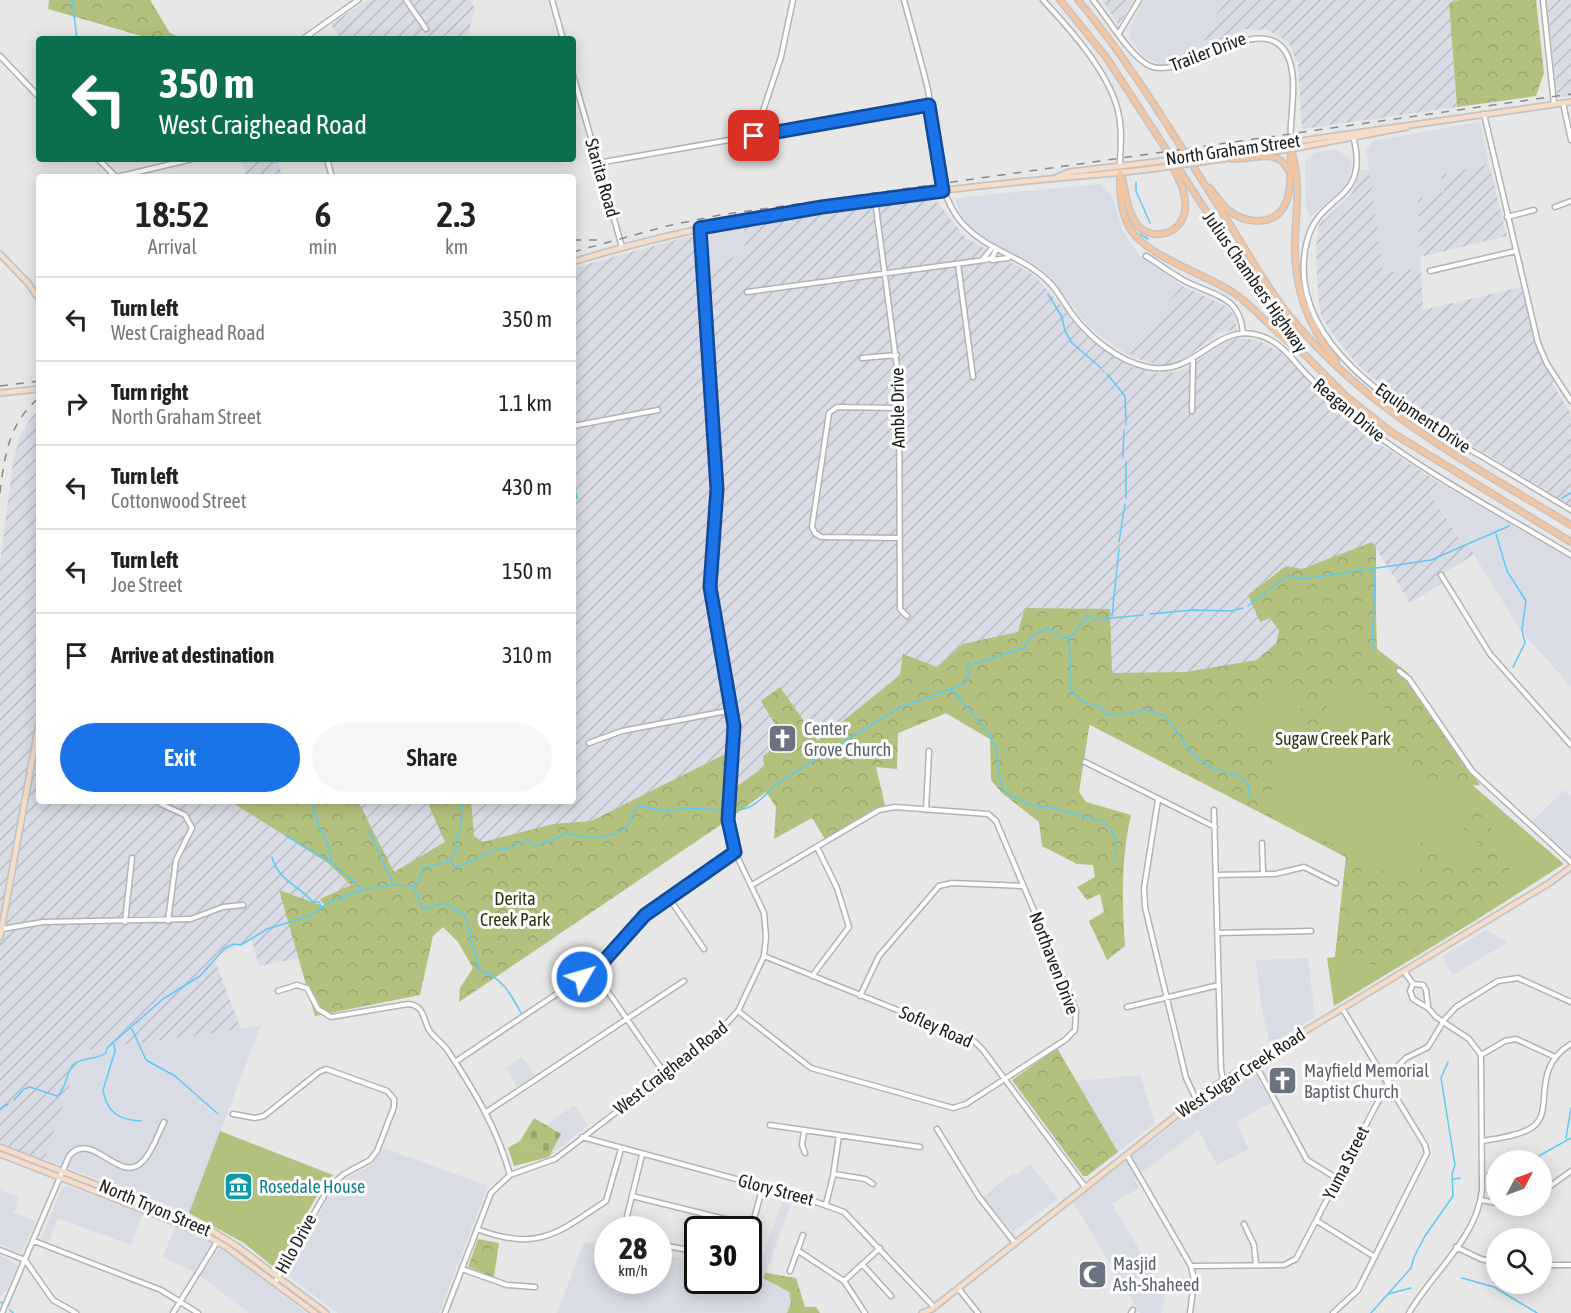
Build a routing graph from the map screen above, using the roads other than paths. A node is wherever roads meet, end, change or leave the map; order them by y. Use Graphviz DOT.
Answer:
graph roads {
  1 [pos="358,0"];
  2 [pos="406,0"];
  3 [pos="552,0"];
  4 [pos="794,0"];
  5 [pos="904,0"];
  6 [pos="1042,0"];
  7 [pos="1060,0"];
  8 [pos="1078,0"];
  9 [pos="1094,0"];
  10 [pos="1139,0"];
  11 [pos="1543,0"];
  12 [pos="426,29"];
  13 [pos="1119,33"];
  14 [pos="307,36"];
  15 [pos="562,36"];
  16 [pos="0,56"];
  17 [pos="576,86"];
  18 [pos="36,94"];
  19 [pos="1571,102"];
  20 [pos="1563,103"];
  21 [pos="1554,104"];
  22 [pos="929,105"];
  23 [pos="1484,114"];
  24 [pos="1150,126"];
  25 [pos="1411,126"];
  26 [pos="1352,132"];
  27 [pos="754,136"];
  28 [pos="1354,139"];
  29 [pos="1571,140"];
  30 [pos="1290,142"];
  31 [pos="1291,149"];
  32 [pos="1229,158"];
  33 [pos="101,162"];
  34 [pos="179,162"];
  35 [pos="598,163"];
  36 [pos="1120,165"];
  37 [pos="1196,171"];
  38 [pos="1120,173"];
  39 [pos="1290,173"];
  40 [pos="113,174"];
  41 [pos="129,174"];
  42 [pos="1057,177"];
  43 [pos="943,191"];
  44 [pos="875,200"];
  45 [pos="1571,201"];
  46 [pos="1555,207"];
  47 [pos="1534,210"];
  48 [pos="1508,217"];
  49 [pos="700,228"];
  50 [pos="622,248"];
  51 [pos="994,249"];
  52 [pos="1516,251"];
  53 [pos="0,254"];
  54 [pos="1146,256"];
  55 [pos="1011,258"];
  56 [pos="576,261"];
  57 [pos="978,261"];
  58 [pos="985,261"];
  59 [pos="958,264"];
  60 [pos="1430,271"];
  61 [pos="885,274"];
  62 [pos="747,292"];
  63 [pos="36,295"];
  64 [pos="1243,333"];
  65 [pos="1302,352"];
  66 [pos="897,355"];
  67 [pos="862,358"];
  68 [pos="1193,359"];
  69 [pos="973,377"];
  70 [pos="1355,384"];
  71 [pos="36,389"];
  72 [pos="0,393"];
  73 [pos="1571,401"];
  74 [pos="899,408"];
  75 [pos="658,410"];
  76 [pos="1192,411"];
  77 [pos="576,425"];
  78 [pos="1571,510"];
  79 [pos="1571,525"];
  80 [pos="899,538"];
  81 [pos="1571,542"];
  82 [pos="1571,555"];
  83 [pos="1441,575"];
  84 [pos="907,616"];
  85 [pos="1399,671"];
  86 [pos="732,710"];
  87 [pos="36,740"];
  88 [pos="589,743"];
  89 [pos="1571,745"];
  90 [pos="929,751"];
  91 [pos="1085,762"];
  92 [pos="1158,800"];
  93 [pos="161,804"];
  94 [pos="926,810"];
  95 [pos="1214,810"];
  96 [pos="1215,827"];
  97 [pos="1262,843"];
  98 [pos="817,847"];
  99 [pos="735,852"];
  100 [pos="132,858"];
  101 [pos="1571,862"];
  102 [pos="1571,867"];
  103 [pos="1263,874"];
  104 [pos="1216,875"];
  105 [pos="1336,883"];
  106 [pos="752,885"];
  107 [pos="1023,886"];
  108 [pos="669,898"];
  109 [pos="243,905"];
  110 [pos="168,921"];
  111 [pos="125,922"];
  112 [pos="2,929"];
  113 [pos="1311,931"];
  114 [pos="1218,933"];
  115 [pos="0,937"];
  116 [pos="704,949"];
  117 [pos="764,956"];
  118 [pos="593,970"];
  119 [pos="1404,971"];
  120 [pos="812,976"];
  121 [pos="684,981"];
  122 [pos="1413,984"];
  123 [pos="1219,985"];
  124 [pos="278,991"];
  125 [pos="860,996"];
  126 [pos="1166,998"];
  127 [pos="1571,1002"];
  128 [pos="1127,1007"];
  129 [pos="1342,1008"];
  130 [pos="1428,1008"];
  131 [pos="738,1011"];
  132 [pos="627,1018"];
  133 [pos="1443,1023"];
  134 [pos="1571,1044"];
  135 [pos="1481,1055"];
  136 [pos="1555,1057"];
  137 [pos="455,1062"];
  138 [pos="1254,1062"];
  139 [pos="665,1074"];
  140 [pos="1004,1078"];
  141 [pos="1223,1080"];
  142 [pos="1387,1083"];
  143 [pos="1196,1099"];
  144 [pos="485,1113"];
  145 [pos="233,1114"];
  146 [pos="164,1122"];
  147 [pos="770,1125"];
  148 [pos="937,1129"];
  149 [pos="804,1131"];
  150 [pos="839,1136"];
  151 [pos="581,1137"];
  152 [pos="1482,1141"];
  153 [pos="0,1147"];
  154 [pos="920,1147"];
  155 [pos="621,1149"];
  156 [pos="805,1153"];
  157 [pos="0,1154"];
  158 [pos="1126,1154"];
  159 [pos="642,1155"];
  160 [pos="63,1171"];
  161 [pos="1571,1171"];
  162 [pos="834,1174"];
  163 [pos="510,1175"];
  164 [pos="61,1178"];
  165 [pos="1338,1179"];
  166 [pos="873,1184"];
  167 [pos="1552,1185"];
  168 [pos="763,1186"];
  169 [pos="1085,1187"];
  170 [pos="632,1196"];
  171 [pos="1481,1200"];
  172 [pos="1486,1201"];
  173 [pos="825,1204"];
  174 [pos="627,1216"];
  175 [pos="713,1216"];
  176 [pos="756,1216"];
  177 [pos="1317,1221"];
  178 [pos="1244,1224"];
  179 [pos="477,1230"];
  180 [pos="803,1235"];
  181 [pos="34,1241"];
  182 [pos="218,1241"];
  183 [pos="1015,1243"];
  184 [pos="1456,1247"];
  185 [pos="880,1248"];
  186 [pos="0,1250"];
  187 [pos="797,1250"];
  188 [pos="1375,1257"];
  189 [pos="25,1260"];
  190 [pos="1486,1260"];
  191 [pos="862,1264"];
  192 [pos="1256,1265"];
  193 [pos="1552,1265"];
  194 [pos="1571,1265"];
  195 [pos="1191,1266"];
  196 [pos="462,1269"];
  197 [pos="790,1271"];
  198 [pos="278,1277"];
  199 [pos="844,1281"];
  200 [pos="275,1283"];
  201 [pos="535,1287"];
  202 [pos="958,1288"];
  203 [pos="891,1296"];
  204 [pos="181,1300"];
  205 [pos="932,1310"];
  206 [pos="2,1313"];
  207 [pos="76,1313"];
  208 [pos="173,1313"];
  209 [pos="198,1313"];
  210 [pos="315,1313"];
  211 [pos="326,1313"];
  212 [pos="445,1313"];
  213 [pos="865,1313"];
  214 [pos="921,1313"];
  215 [pos="978,1313"];
  216 [pos="1190,1313"];
  217 [pos="1334,1313"];
  218 [pos="1409,1313"];
  1 -- 14 [label="street"];
  2 -- 12 [label="street"];
  3 -- 15 [label="street"];
  4 -- 27 [label="street"];
  5 -- 22 [label="street"];
  6 -- 36 [label="street"];
  7 -- 24 [label="highway, Julius Chambers Highway"];
  8 -- 37 [label="highway, Julius Chambers Highway"];
  9 -- 13 [label="street, Trailer Drive"];
  10 -- 13 [label="street"];
  11 -- 21 [label="street"];
  13 -- 30 [label="street, Trailer Drive"];
  16 -- 18 [label="street"];
  17 -- 35 [label="street, Starita Road"];
  19 -- 20 [label="main road, North Graham Street"];
  20 -- 21 [label="main road, North Graham Street"];
  20 -- 29 [label="street"];
  21 -- 23 [label="main road, North Graham Street"];
  22 -- 27 [label="street"];
  22 -- 43 [label="street"];
  23 -- 25 [label="main road, North Graham Street"];
  23 -- 48 [label="street"];
  24 -- 38 [label="highway"];
  24 -- 65 [label="highway, Julius Chambers Highway"];
  25 -- 26 [label="main road, North Graham Street"];
  25 -- 28 [label="main road, North Graham Street"];
  26 -- 28 [label="street, Equipment Drive"];
  26 -- 30 [label="main road, North Graham Street"];
  27 -- 35 [label="street"];
  28 -- 31 [label="main road, North Graham Street"];
  28 -- 78 [label="street, Equipment Drive"];
  30 -- 31 [label="street, Trailer Drive"];
  30 -- 36 [label="main road, North Graham Street, bridge"];
  31 -- 32 [label="main road, North Graham Street"];
  31 -- 39 [label="highway"];
  31 -- 70 [label="highway"];
  32 -- 38 [label="main road, North Graham Street, bridge"];
  32 -- 39 [label="highway"];
  33 -- 40 [label="street"];
  34 -- 41 [label="street"];
  35 -- 50 [label="street, Starita Road"];
  36 -- 38 [label="street"];
  36 -- 42 [label="main road, North Graham Street"];
  37 -- 39 [label="highway"];
  37 -- 70 [label="highway, Julius Chambers Highway"];
  38 -- 42 [label="main road, North Graham Street"];
  38 -- 65 [label="highway"];
  42 -- 43 [label="main road, North Graham Street"];
  43 -- 44 [label="main road, North Graham Street"];
  43 -- 51 [label="street"];
  44 -- 49 [label="main road, North Graham Street"];
  44 -- 61 [label="street, Amble Drive"];
  45 -- 46 [label="street"];
  47 -- 48 [label="street"];
  48 -- 52 [label="street"];
  49 -- 50 [label="main road, North Graham Street"];
  49 -- 86 [label="street, West Craighead Road"];
  50 -- 56 [label="main road, North Graham Street"];
  51 -- 55 [label="street"];
  51 -- 57 [label="street"];
  51 -- 58 [label="street"];
  52 -- 60 [label="street"];
  52 -- 73 [label="street"];
  53 -- 63 [label="main road"];
  54 -- 64 [label="street"];
  55 -- 58 [label="street"];
  55 -- 68 [label="street"];
  57 -- 58 [label="street"];
  57 -- 59 [label="street"];
  59 -- 61 [label="street"];
  59 -- 69 [label="street"];
  61 -- 62 [label="street"];
  61 -- 66 [label="street, Amble Drive"];
  64 -- 68 [label="street"];
  64 -- 82 [label="street, Reagan Drive"];
  65 -- 81 [label="highway, Julius Chambers Highway"];
  66 -- 67 [label="street"];
  66 -- 74 [label="street, Amble Drive"];
  68 -- 76 [label="street"];
  70 -- 79 [label="highway, Julius Chambers Highway"];
  71 -- 72 [label="main road"];
  74 -- 80 [label="street, Amble Drive"];
  74 -- 80 [label="street"];
  75 -- 77 [label="street"];
  80 -- 84 [label="street, Amble Drive"];
  83 -- 89 [label="street"];
  85 -- 101 [label="street"];
  86 -- 88 [label="street"];
  86 -- 99 [label="street, West Craighead Road"];
  87 -- 112 [label="main road"];
  90 -- 94 [label="street"];
  91 -- 92 [label="street"];
  92 -- 96 [label="street"];
  92 -- 126 [label="street"];
  93 -- 110 [label="street"];
  94 -- 98 [label="street, Northaven Drive"];
  94 -- 107 [label="street, Northaven Drive"];
  95 -- 96 [label="street"];
  96 -- 104 [label="street"];
  97 -- 103 [label="street"];
  98 -- 106 [label="street, Northaven Drive"];
  98 -- 120 [label="street"];
  99 -- 106 [label="street, West Craighead Road"];
  99 -- 108 [label="street"];
  100 -- 111 [label="street"];
  102 -- 119 [label="main road, West Sugar Creek Road"];
  103 -- 104 [label="street"];
  103 -- 105 [label="street"];
  104 -- 114 [label="street"];
  106 -- 117 [label="street, West Craighead Road"];
  107 -- 125 [label="street"];
  107 -- 140 [label="street, Northaven Drive"];
  108 -- 116 [label="street"];
  108 -- 118 [label="street"];
  109 -- 110 [label="street"];
  110 -- 111 [label="street"];
  111 -- 112 [label="street"];
  112 -- 115 [label="main road"];
  113 -- 114 [label="street"];
  114 -- 123 [label="street"];
  117 -- 120 [label="street, Sofley Road"];
  117 -- 131 [label="street, West Craighead Road"];
  118 -- 132 [label="street"];
  118 -- 137 [label="street"];
  119 -- 122 [label="street"];
  119 -- 129 [label="main road, West Sugar Creek Road"];
  120 -- 125 [label="street, Sofley Road"];
  121 -- 132 [label="street"];
  122 -- 130 [label="street"];
  122 -- 130 [label="street"];
  123 -- 126 [label="street"];
  123 -- 141 [label="street"];
  124 -- 137 [label="street"];
  125 -- 140 [label="street, Sofley Road"];
  126 -- 128 [label="street"];
  126 -- 143 [label="street"];
  127 -- 133 [label="street, Yuma Street"];
  129 -- 138 [label="main road, West Sugar Creek Road"];
  129 -- 142 [label="street"];
  130 -- 133 [label="street"];
  131 -- 139 [label="street, West Craighead Road"];
  131 -- 140 [label="street, Northaven Drive"];
  132 -- 139 [label="street"];
  132 -- 144 [label="street"];
  133 -- 135 [label="street"];
  133 -- 142 [label="street, Yuma Street"];
  134 -- 136 [label="street"];
  135 -- 136 [label="street"];
  135 -- 152 [label="street"];
  136 -- 152 [label="street"];
  137 -- 144 [label="street"];
  138 -- 141 [label="main road, West Sugar Creek Road"];
  138 -- 165 [label="street"];
  139 -- 151 [label="street, West Craighead Road"];
  140 -- 169 [label="street, Sofley Road"];
  141 -- 143 [label="main road, West Sugar Creek Road"];
  142 -- 165 [label="street, Yuma Street"];
  142 -- 188 [label="street"];
  143 -- 158 [label="main road, West Sugar Creek Road"];
  144 -- 163 [label="street"];
  145 -- 198 [label="street, Hilo Drive"];
  146 -- 160 [label="street"];
  147 -- 149 [label="street"];
  148 -- 183 [label="street"];
  149 -- 150 [label="street"];
  149 -- 156 [label="street"];
  150 -- 154 [label="street"];
  150 -- 162 [label="street"];
  151 -- 155 [label="street, Glory Street"];
  151 -- 163 [label="street, West Craighead Road"];
  152 -- 171 [label="street"];
  153 -- 160 [label="main road, North Tryon Street"];
  155 -- 159 [label="street, Glory Street"];
  155 -- 179 [label="street"];
  157 -- 164 [label="main road, North Tryon Street"];
  158 -- 169 [label="main road, West Sugar Creek Road"];
  158 -- 195 [label="street"];
  159 -- 168 [label="street, Glory Street"];
  159 -- 170 [label="street"];
  160 -- 164 [label="street"];
  160 -- 198 [label="main road, North Tryon Street"];
  161 -- 167 [label="street"];
  162 -- 166 [label="street"];
  162 -- 173 [label="street"];
  163 -- 179 [label="street, West Craighead Road"];
  164 -- 181 [label="street"];
  164 -- 182 [label="main road, North Tryon Street"];
  165 -- 177 [label="street, Yuma Street"];
  168 -- 173 [label="street, Glory Street"];
  168 -- 176 [label="street"];
  169 -- 183 [label="main road, West Sugar Creek Road"];
  170 -- 174 [label="street"];
  170 -- 175 [label="street"];
  171 -- 172 [label="street"];
  171 -- 184 [label="street"];
  173 -- 185 [label="street, Glory Street"];
  177 -- 188 [label="street"];
  177 -- 192 [label="street, Yuma Street"];
  178 -- 192 [label="street"];
  179 -- 196 [label="street, West Craighead Road"];
  180 -- 187 [label="street"];
  181 -- 189 [label="street"];
  181 -- 204 [label="street"];
  182 -- 200 [label="main road, North Tryon Street"];
  182 -- 204 [label="street"];
  183 -- 202 [label="main road, West Sugar Creek Road"];
  184 -- 190 [label="street"];
  184 -- 218 [label="street"];
  185 -- 191 [label="street"];
  185 -- 205 [label="street, Glory Street"];
  186 -- 189 [label="street"];
  187 -- 197 [label="street"];
  187 -- 199 [label="street"];
  188 -- 217 [label="street"];
  189 -- 206 [label="street"];
  189 -- 207 [label="street"];
  191 -- 199 [label="street"];
  191 -- 203 [label="street"];
  192 -- 195 [label="street, Yuma Street"];
  193 -- 194 [label="street"];
  195 -- 216 [label="street"];
  196 -- 201 [label="street"];
  196 -- 212 [label="street, West Craighead Road"];
  198 -- 200 [label="street, Hilo Drive"];
  198 -- 211 [label="main road, North Tryon Street"];
  199 -- 213 [label="street"];
  200 -- 210 [label="main road, North Tryon Street"];
  202 -- 205 [label="main road, West Sugar Creek Road"];
  202 -- 215 [label="street"];
  204 -- 208 [label="street"];
  204 -- 209 [label="street"];
  205 -- 214 [label="main road, West Sugar Creek Road"];
}
